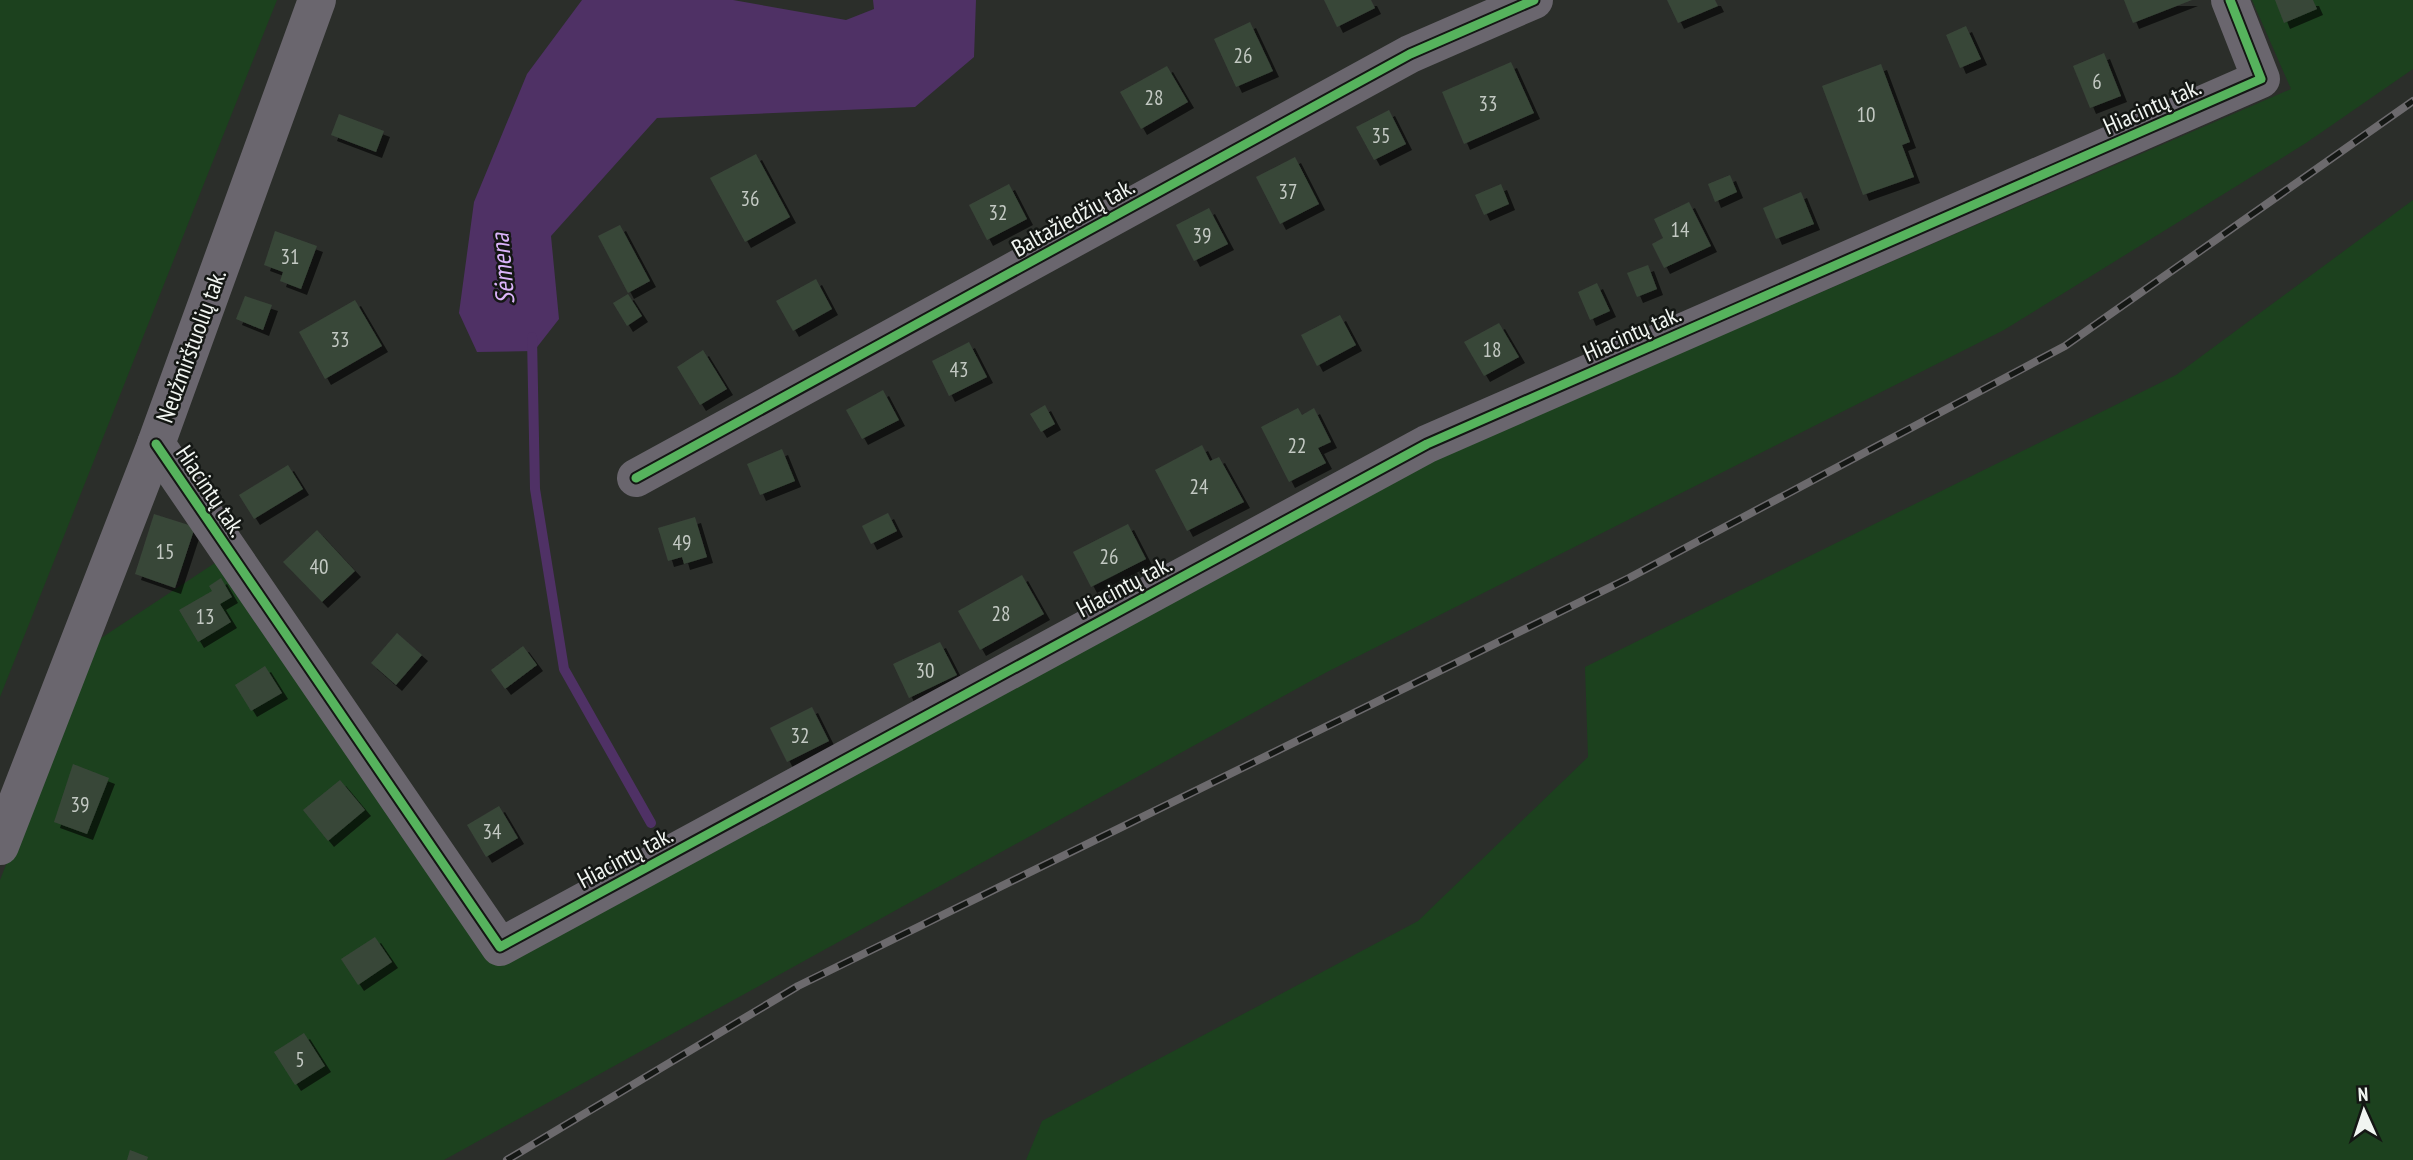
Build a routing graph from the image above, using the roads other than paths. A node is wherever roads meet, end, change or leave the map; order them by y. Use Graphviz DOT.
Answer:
graph roads {
  1 [pos="317,0"];
  2 [pos="1534,0"];
  3 [pos="2230,0"];
  4 [pos="156,444"];
  5 [pos="636,478"];
  6 [pos="0,846"];
  1 -- 4 [label="street, Neužmirštuolių tak."];
  2 -- 5 [label="street, Baltažiedžių tak."];
  3 -- 4 [label="street, Hiacintų tak."];
  4 -- 6 [label="street, Neužmirštuolių tak."];
}
